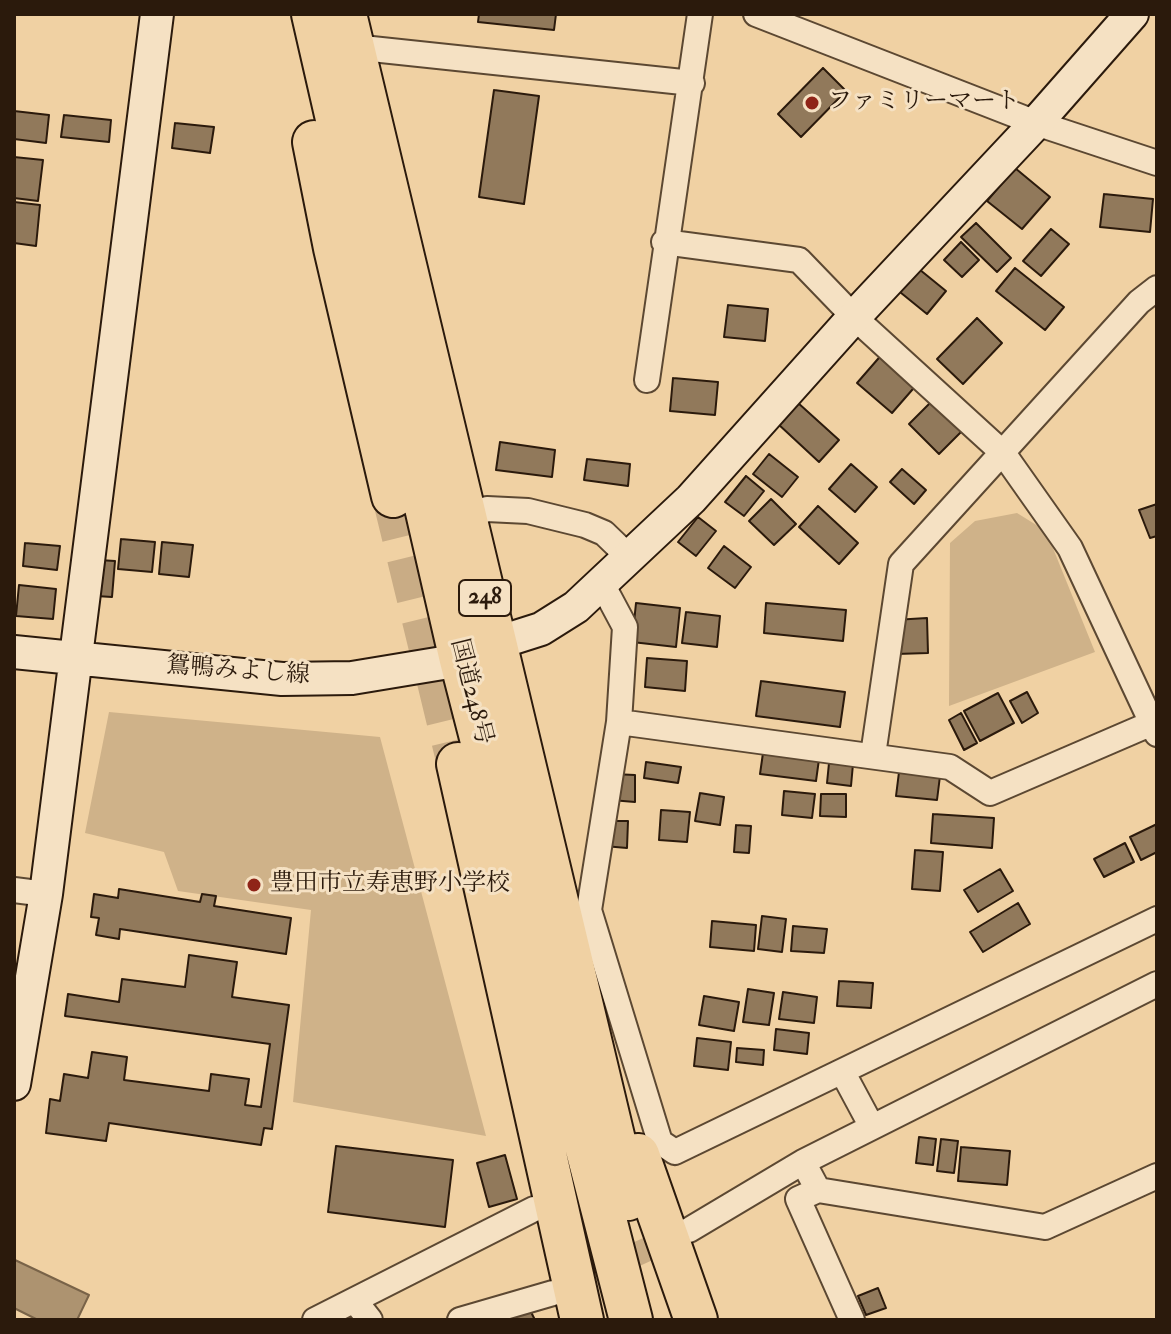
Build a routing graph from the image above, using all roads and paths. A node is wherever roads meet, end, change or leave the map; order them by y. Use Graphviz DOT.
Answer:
graph roads {
  1 [pos="157,14"];
  2 [pos="288,14"];
  3 [pos="313,14"];
  4 [pos="700,14"];
  5 [pos="756,14"];
  6 [pos="1132,14"];
  7 [pos="349,30"];
  8 [pos="692,83"];
  9 [pos="1036,123"];
  10 [pos="1157,163"];
  11 [pos="664,242"];
  12 [pos="1157,288"];
  13 [pos="854,317"];
  14 [pos="647,380"];
  15 [pos="1003,453"];
  16 [pos="393,496"];
  17 [pos="464,518"];
  18 [pos="631,559"];
  19 [pos="601,582"];
  20 [pos="14,652"];
  21 [pos="479,652"];
  22 [pos="76,660"];
  23 [pos="619,722"];
  24 [pos="1155,726"];
  25 [pos="873,755"];
  26 [pos="458,764"];
  27 [pos="14,890"];
  28 [pos="46,894"];
  29 [pos="575,911"];
  30 [pos="1157,919"];
  31 [pos="1157,984"];
  32 [pos="843,1073"];
  33 [pos="14,1084"];
  34 [pos="872,1127"];
  35 [pos="803,1162"];
  36 [pos="1157,1176"];
  37 [pos="818,1190"];
  38 [pos="546,1210"];
  39 [pos="615,1236"];
  40 [pos="362,1310"];
  41 [pos="315,1320"];
  42 [pos="460,1320"];
  43 [pos="603,1320"];
  44 [pos="631,1320"];
  45 [pos="658,1320"];
  46 [pos="696,1320"];
  47 [pos="852,1320"];
  1 -- 22 [label="street"];
  2 -- 16 [label="highway"];
  3 -- 21 [label="highway, 国道248号 / 248"];
  4 -- 8 [label="street"];
  5 -- 9 [label="street"];
  6 -- 9 [label="street, 鴛鴨みよし線"];
  7 -- 8 [label="street"];
  7 -- 17 [label="highway, 国道248号 / 248"];
  8 -- 11 [label="street"];
  9 -- 10 [label="street"];
  9 -- 13 [label="street, 鴛鴨みよし線"];
  11 -- 13 [label="street"];
  11 -- 14 [label="street"];
  12 -- 15 [label="street"];
  13 -- 15 [label="street"];
  13 -- 18 [label="street, 鴛鴨みよし線"];
  15 -- 24 [label="street"];
  15 -- 25 [label="street"];
  17 -- 18 [label="street"];
  17 -- 21 [label="highway, 国道248号 / 248"];
  18 -- 19 [label="street, 鴛鴨みよし線"];
  19 -- 21 [label="street, 鴛鴨みよし線"];
  19 -- 23 [label="street"];
  20 -- 22 [label="street, 鴛鴨みよし線"];
  21 -- 22 [label="street, 鴛鴨みよし線"];
  21 -- 29 [label="highway, 国道248号 / 248"];
  21 -- 39 [label="highway, 国道248号 / 248"];
  22 -- 28 [label="street"];
  23 -- 25 [label="street"];
  23 -- 29 [label="street"];
  24 -- 25 [label="street"];
  26 -- 38 [label="highway, 248"];
  27 -- 28 [label="street"];
  28 -- 33 [label="street"];
  29 -- 32 [label="street"];
  29 -- 39 [label="highway, 国道248号 / 248"];
  30 -- 32 [label="street"];
  31 -- 34 [label="street"];
  32 -- 34 [label="street"];
  34 -- 35 [label="street"];
  35 -- 37 [label="street"];
  35 -- 39 [label="street"];
  36 -- 37 [label="street"];
  37 -- 47 [label="street"];
  38 -- 39 [label="highway, 248"];
  38 -- 40 [label="street"];
  39 -- 42 [label="street"];
  39 -- 43 [label="highway, 248"];
  39 -- 44 [label="highway, 国道248号 / 248"];
  39 -- 45 [label="highway, 国道248号 / 248"];
  39 -- 46 [label="highway, 248"];
  40 -- 41 [label="street"];
}
